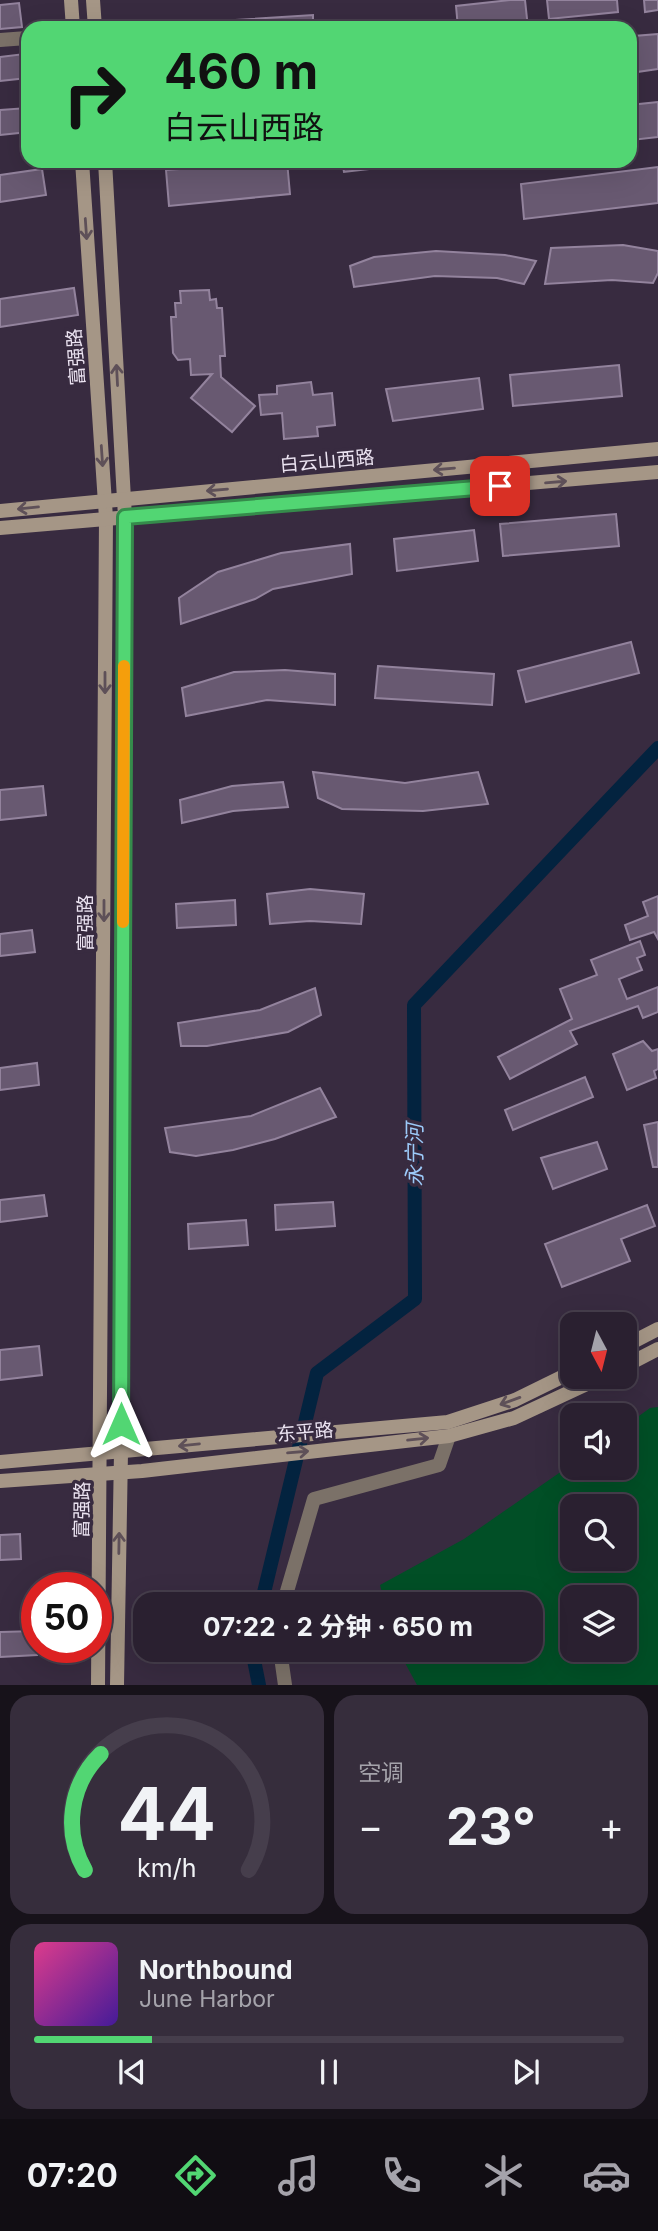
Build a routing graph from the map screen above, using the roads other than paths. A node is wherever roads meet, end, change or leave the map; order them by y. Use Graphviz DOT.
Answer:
graph roads {
  1 [pos="71,0"];
  2 [pos="93,0"];
  3 [pos="72,21"];
  4 [pos="94,21"];
  5 [pos="21,38"];
  6 [pos="0,40"];
  7 [pos="82,168"];
  8 [pos="105,168"];
  9 [pos="658,449"];
  10 [pos="658,472"];
  11 [pos="122,499"];
  12 [pos="105,501"];
  13 [pos="0,511"];
  14 [pos="125,517"];
  15 [pos="106,519"];
  16 [pos="0,528"];
  17 [pos="658,1329"];
  18 [pos="637,1340"];
  19 [pos="658,1349"];
  20 [pos="637,1360"];
  21 [pos="560,1379"];
  22 [pos="574,1390"];
  23 [pos="449,1436"];
  24 [pos="121,1452"];
  25 [pos="102,1453"];
  26 [pos="0,1462"];
  27 [pos="120,1472"];
  28 [pos="102,1473"];
  29 [pos="0,1481"];
  30 [pos="287,1592"];
  31 [pos="282,1662"];
  32 [pos="98,1685"];
  33 [pos="117,1685"];
  34 [pos="285,1685"];
  1 -- 3 [label="main road"];
  2 -- 4 [label="main road"];
  5 -- 6 [label="street"];
  7 -- 12 [label="main road, 富强路, one-way"];
  11 -- 8 [label="main road, 富强路, one-way"];
  9 -- 11 [label="main road, 白云山西路, one-way"];
  14 -- 10 [label="main road, 白云山西路, one-way"];
  11 -- 12 [label="main road, 白云山西路"];
  11 -- 14 [label="main road, 富强路"];
  12 -- 13 [label="main road, 白云山西路, one-way"];
  12 -- 15 [label="main road, 富强路"];
  14 -- 15 [label="main road, 白云山西路"];
  14 -- 24 [label="main road, 富强路"];
  15 -- 16 [label="main road, 白云山西路"];
  15 -- 25 [label="main road, 富强路, one-way"];
  17 -- 18 [label="main road"];
  19 -- 20 [label="main road"];
  21 -- 24 [label="main road, 东平路, one-way"];
  22 -- 23 [label="main road, 东平路"];
  27 -- 23 [label="main road, 东平路, one-way"];
  23 -- 30 [label="street"];
  24 -- 25 [label="main road, 东平路"];
  24 -- 27 [label="main road, 富强路"];
  25 -- 26 [label="main road, 东平路"];
  25 -- 28 [label="main road, 富强路"];
  27 -- 28 [label="main road, 东平路"];
  33 -- 27 [label="main road, 富强路, one-way"];
  28 -- 29 [label="main road, 东平路"];
  28 -- 32 [label="main road, 富强路"];
  31 -- 34 [label="street"];
}
